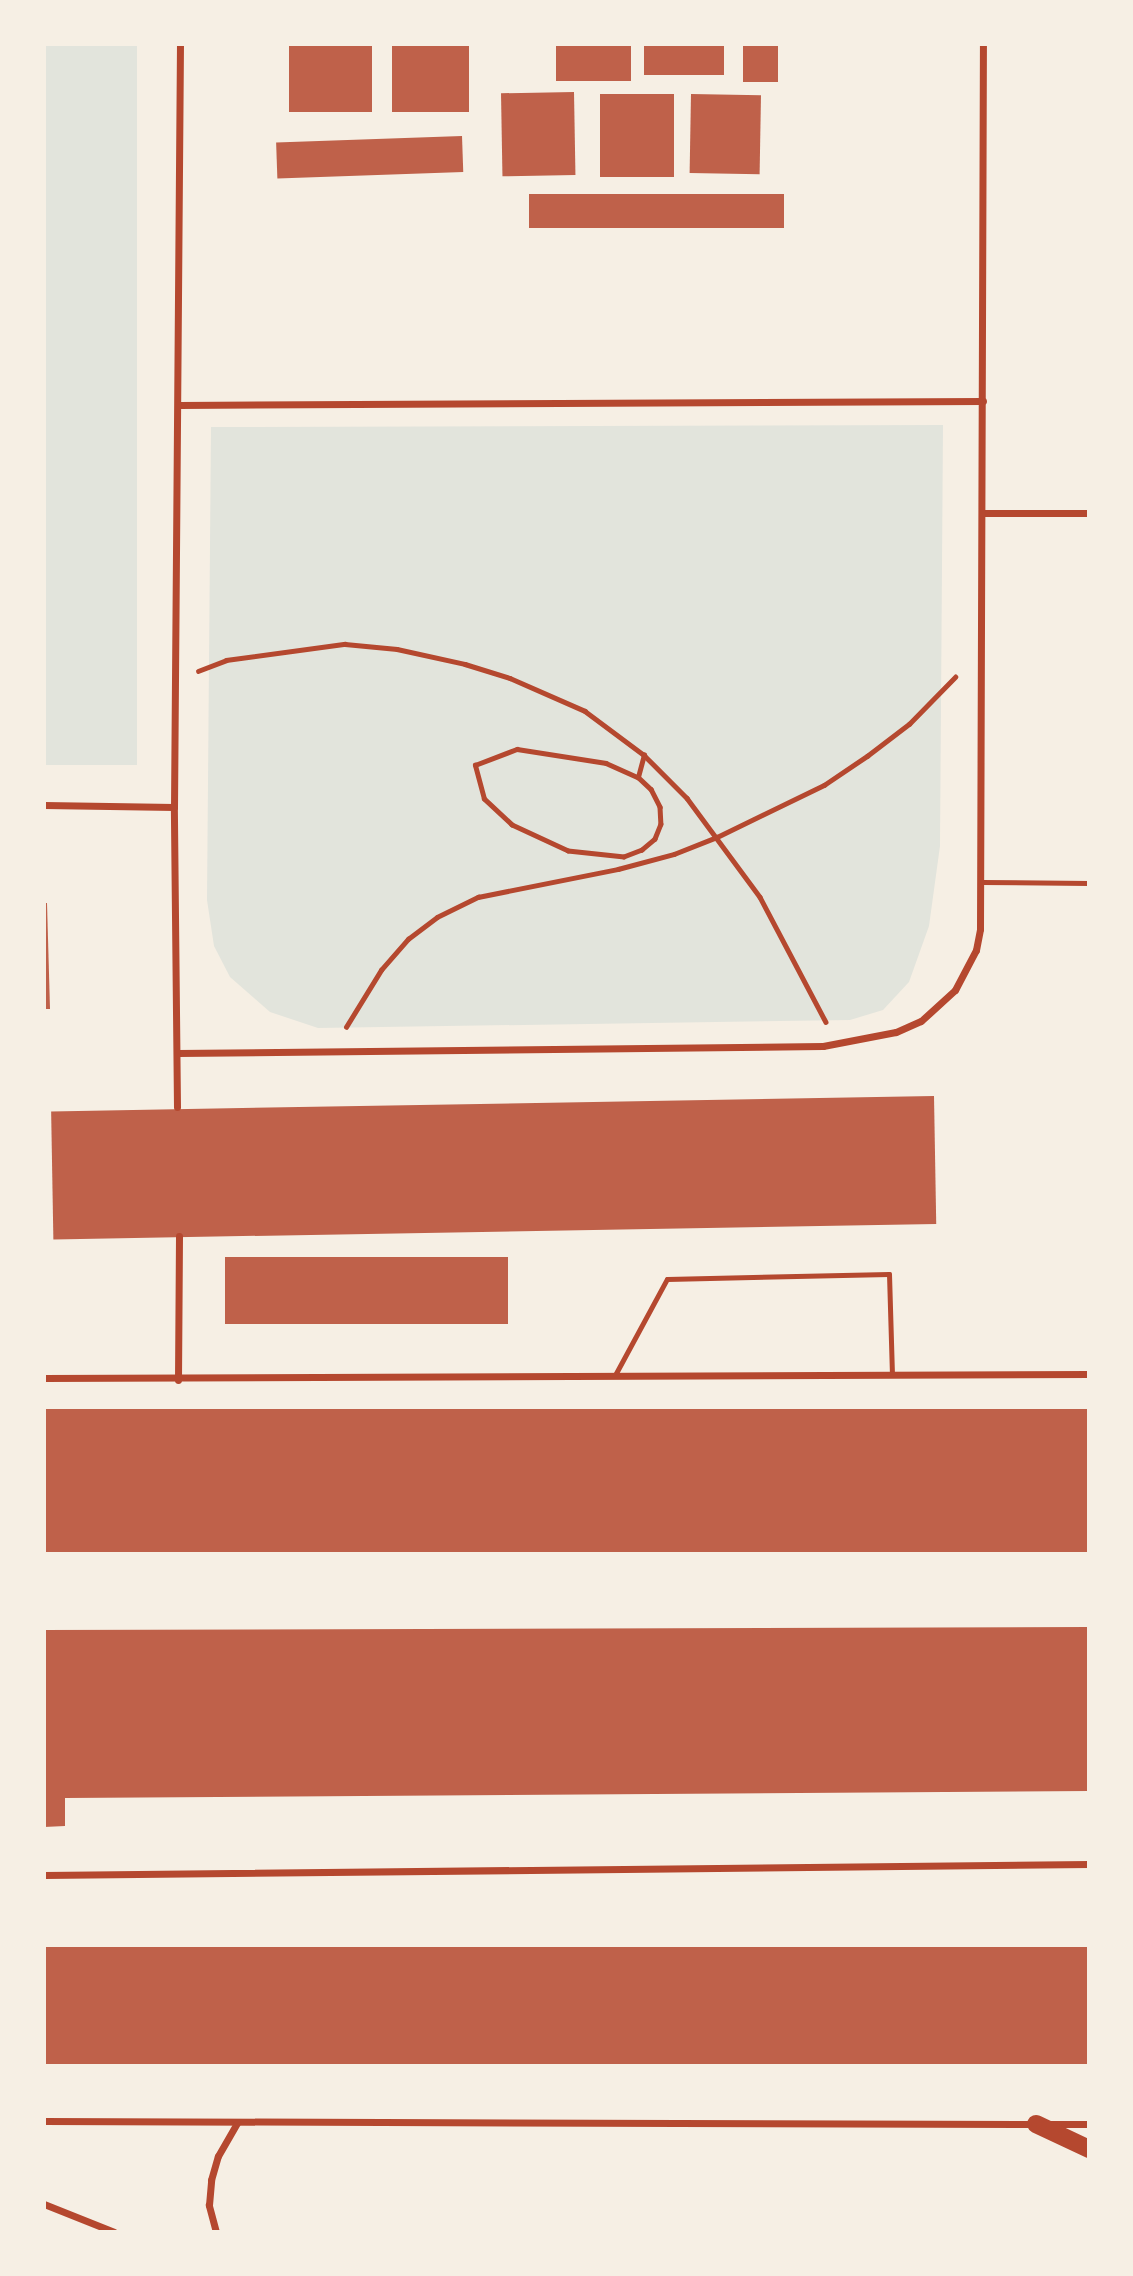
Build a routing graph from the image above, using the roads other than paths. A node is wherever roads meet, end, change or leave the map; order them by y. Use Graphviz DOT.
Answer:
graph roads {
  1 [pos="180,44"];
  2 [pos="984,44"];
  3 [pos="983,401"];
  4 [pos="180,404"];
  5 [pos="983,513"];
  6 [pos="1089,513"];
  7 [pos="44,805"];
  8 [pos="174,807"];
  9 [pos="981,882"];
  10 [pos="1089,883"];
  11 [pos="178,1054"];
  12 [pos="177,1107"];
  13 [pos="179,1236"];
  14 [pos="892,1374"];
  15 [pos="1089,1374"];
  16 [pos="615,1375"];
  17 [pos="44,1378"];
  18 [pos="178,1380"];
  19 [pos="1089,1864"];
  20 [pos="44,1875"];
  21 [pos="44,2121"];
  22 [pos="237,2123"];
  23 [pos="1036,2124"];
  24 [pos="1089,2124"];
  25 [pos="1089,2149"];
  26 [pos="44,2204"];
  27 [pos="114,2232"];
  28 [pos="216,2232"];
  1 -- 4 [label="street"];
  2 -- 3 [label="street"];
  3 -- 4 [label="street"];
  3 -- 5 [label="street"];
  4 -- 8 [label="street"];
  5 -- 6 [label="street"];
  5 -- 9 [label="street"];
  7 -- 8 [label="street"];
  8 -- 11 [label="street"];
  9 -- 10 [label="lane"];
  9 -- 11 [label="street"];
  11 -- 12 [label="street"];
  13 -- 18 [label="street"];
  14 -- 15 [label="street"];
  14 -- 16 [label="street"];
  14 -- 16 [label="lane"];
  16 -- 18 [label="street"];
  17 -- 18 [label="street"];
  19 -- 20 [label="street"];
  21 -- 22 [label="street"];
  22 -- 23 [label="street"];
  22 -- 28 [label="street"];
  23 -- 24 [label="street"];
  23 -- 25 [label="main road"];
  26 -- 27 [label="street"];
}
